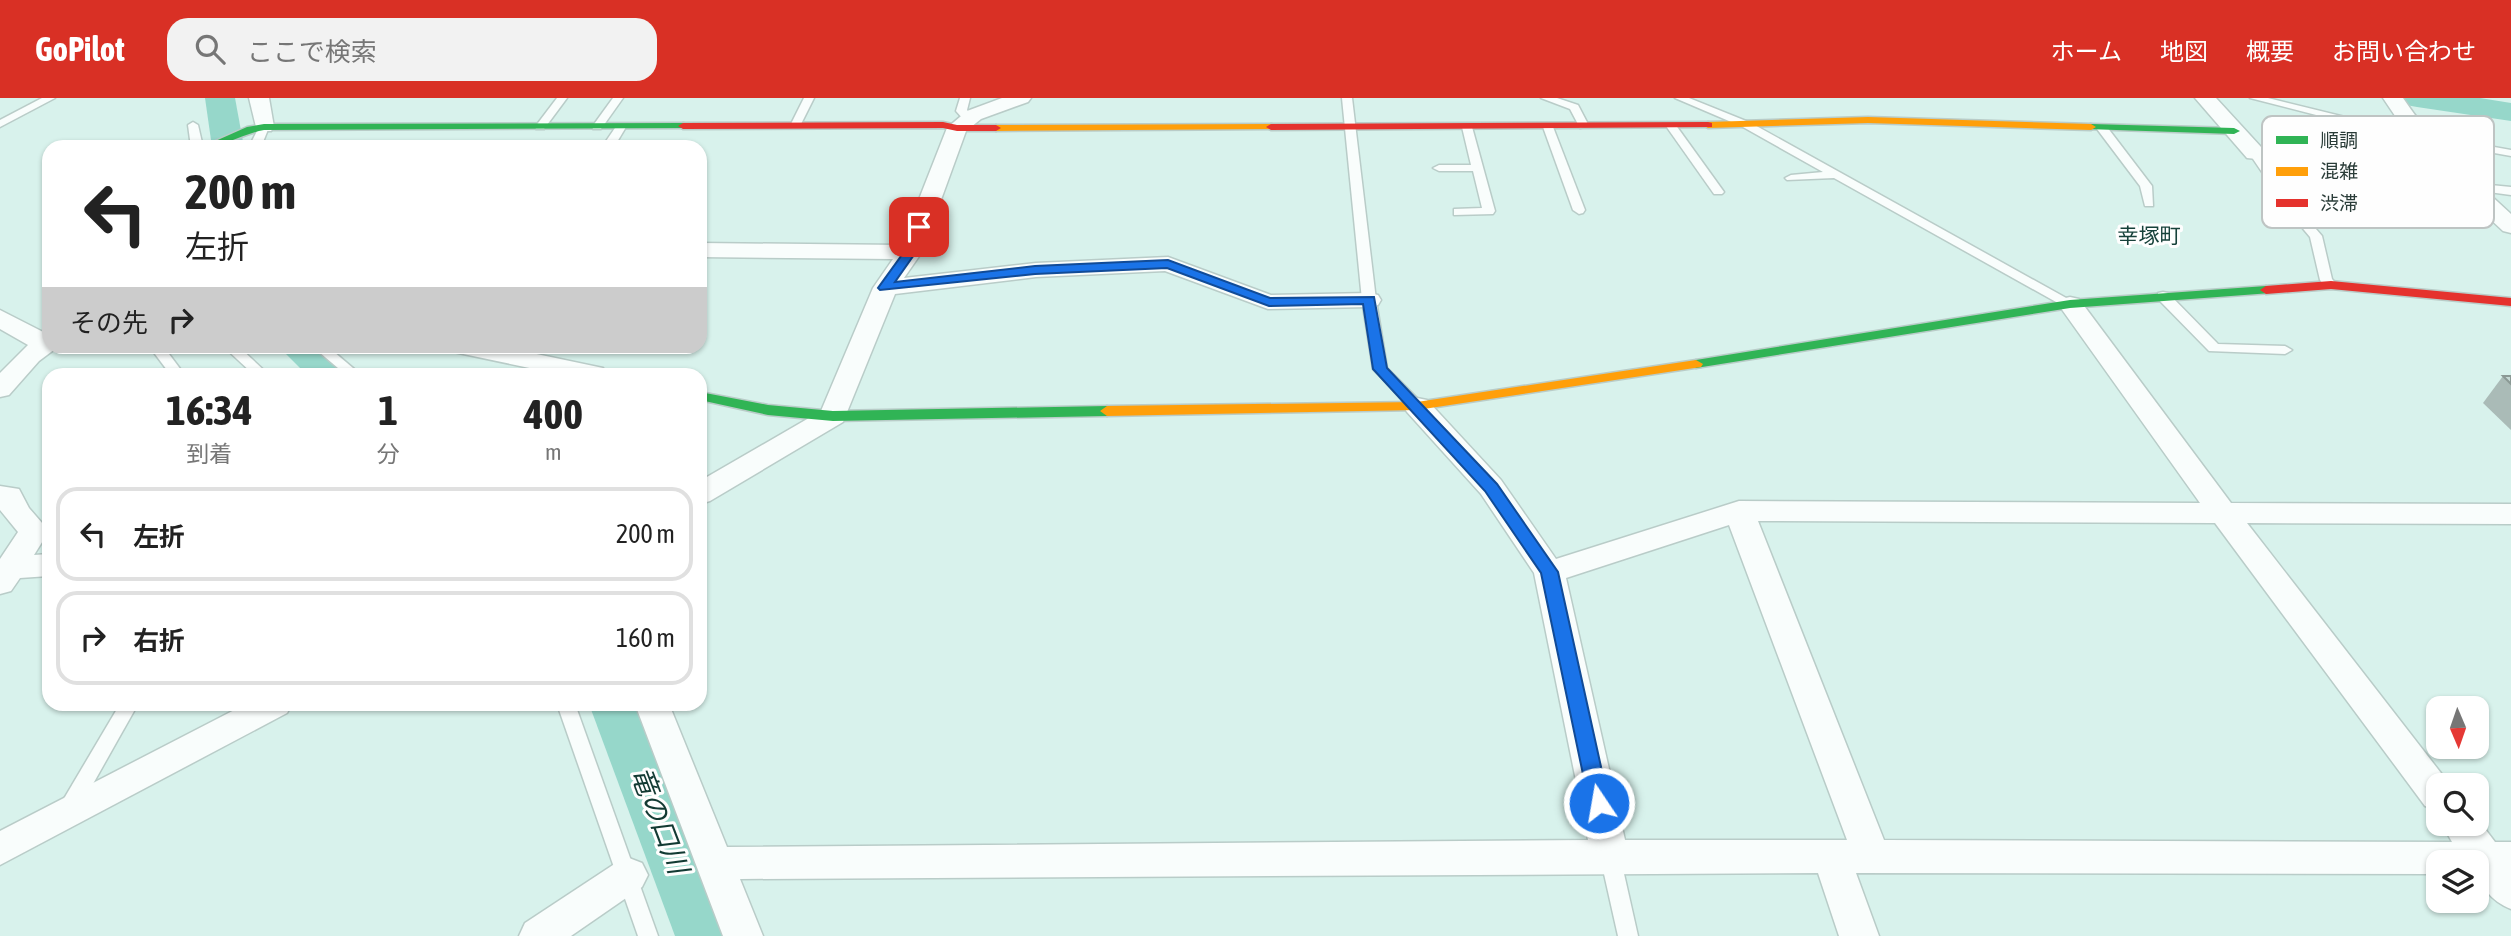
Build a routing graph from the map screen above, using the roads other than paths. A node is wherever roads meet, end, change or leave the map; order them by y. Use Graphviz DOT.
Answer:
graph roads {
  1 [pos="50,98"];
  2 [pos="259,98"];
  3 [pos="562,98"];
  4 [pos="618,98"];
  5 [pos="808,98"];
  6 [pos="1021,98"];
  7 [pos="1347,98"];
  8 [pos="1546,98"];
  9 [pos="1680,98"];
  10 [pos="2205,98"];
  11 [pos="2255,98"];
  12 [pos="2393,98"];
  13 [pos="963,115"];
  14 [pos="2322,116"];
  15 [pos="2405,116"];
  16 [pos="0,124"];
  17 [pos="193,125"];
  18 [pos="1747,125"];
  19 [pos="795,126"];
  20 [pos="1584,126"];
  21 [pos="1671,126"];
  22 [pos="540,127"];
  23 [pos="621,127"];
  24 [pos="1467,127"];
  25 [pos="1548,127"];
  26 [pos="258,128"];
  27 [pos="597,128"];
  28 [pos="1351,128"];
  29 [pos="2103,129"];
  30 [pos="2234,131"];
  31 [pos="196,140"];
  32 [pos="226,140"];
  33 [pos="256,140"];
  34 [pos="613,140"];
  35 [pos="2255,153"];
  36 [pos="2262,154"];
  37 [pos="2262,164"];
  38 [pos="1477,167"];
  39 [pos="1439,168"];
  40 [pos="1837,174"];
  41 [pos="1791,178"];
  42 [pos="1718,192"];
  43 [pos="2149,203"];
  44 [pos="1579,210"];
  45 [pos="2494,210"];
  46 [pos="1458,212"];
  47 [pos="2511,226"];
  48 [pos="2309,228"];
  49 [pos="707,250"];
  50 [pos="910,252"];
  51 [pos="2331,285"];
  52 [pos="885,288"];
  53 [pos="2163,296"];
  54 [pos="1369,300"];
  55 [pos="2511,302"];
  56 [pos="2070,304"];
  57 [pos="0,318"];
  58 [pos="42,337"];
  59 [pos="42,339"];
  60 [pos="42,341"];
  61 [pos="2285,350"];
  62 [pos="161,354"];
  63 [pos="238,354"];
  64 [pos="328,354"];
  65 [pos="497,354"];
  66 [pos="0,358"];
  67 [pos="172,368"];
  68 [pos="254,368"];
  69 [pos="346,368"];
  70 [pos="565,368"];
  71 [pos="0,389"];
  72 [pos="707,397"];
  73 [pos="1417,406"];
  74 [pos="833,415"];
  75 [pos="707,490"];
  76 [pos="0,496"];
  77 [pos="1739,511"];
  78 [pos="2224,513"];
  79 [pos="2511,514"];
  80 [pos="42,567"];
  81 [pos="1549,572"];
  82 [pos="4,576"];
  83 [pos="125,711"];
  84 [pos="262,711"];
  85 [pos="569,711"];
  86 [pos="655,711"];
  87 [pos="2426,779"];
  88 [pos="66,813"];
  89 [pos="2473,836"];
  90 [pos="0,849"];
  91 [pos="1610,856"];
  92 [pos="1831,856"];
  93 [pos="1872,856"];
  94 [pos="2498,858"];
  95 [pos="713,863"];
  96 [pos="629,875"];
  97 [pos="2511,892"];
  98 [pos="539,936"];
  99 [pos="648,936"];
  100 [pos="743,936"];
  101 [pos="1628,936"];
  102 [pos="1859,936"];
  1 -- 16 [label="lane"];
  2 -- 26 [label="street"];
  3 -- 22 [label="lane"];
  4 -- 27 [label="lane"];
  5 -- 19 [label="lane"];
  6 -- 13 [label="street"];
  7 -- 28 [label="lane"];
  8 -- 20 [label="lane"];
  9 -- 18 [label="lane"];
  10 -- 30 [label="street"];
  11 -- 14 [label="lane"];
  12 -- 15 [label="street"];
  13 -- 19 [label="street"];
  13 -- 28 [label="street"];
  13 -- 50 [label="street"];
  17 -- 31 [label="lane"];
  18 -- 21 [label="street"];
  18 -- 29 [label="street"];
  18 -- 40 [label="lane"];
  19 -- 23 [label="street"];
  20 -- 21 [label="street"];
  20 -- 25 [label="street"];
  21 -- 42 [label="lane"];
  22 -- 26 [label="street"];
  22 -- 27 [label="street"];
  23 -- 27 [label="street"];
  23 -- 34 [label="lane"];
  24 -- 25 [label="street"];
  24 -- 28 [label="street"];
  24 -- 38 [label="lane"];
  25 -- 44 [label="lane"];
  26 -- 32 [label="street"];
  26 -- 33 [label="lane"];
  28 -- 54 [label="lane"];
  29 -- 30 [label="street"];
  29 -- 43 [label="lane"];
  30 -- 35 [label="street"];
  35 -- 36 [label="street"];
  35 -- 37 [label="lane"];
  38 -- 39 [label="lane"];
  38 -- 46 [label="lane"];
  40 -- 41 [label="lane"];
  40 -- 56 [label="lane"];
  45 -- 47 [label="street"];
  48 -- 51 [label="lane"];
  49 -- 50 [label="street"];
  50 -- 52 [label="street"];
  51 -- 53 [label="street"];
  51 -- 55 [label="street"];
  52 -- 54 [label="street"];
  52 -- 74 [label="street"];
  53 -- 56 [label="street"];
  53 -- 61 [label="lane"];
  54 -- 73 [label="lane"];
  56 -- 73 [label="street"];
  56 -- 78 [label="street"];
  57 -- 58 [label="street"];
  59 -- 66 [label="street"];
  60 -- 71 [label="street"];
  62 -- 67 [label="lane"];
  63 -- 68 [label="lane"];
  64 -- 69 [label="lane"];
  65 -- 70 [label="street"];
  72 -- 74 [label="street"];
  73 -- 74 [label="street"];
  73 -- 81 [label="street"];
  74 -- 75 [label="street"];
  76 -- 82 [label="street"];
  77 -- 78 [label="street"];
  77 -- 81 [label="street"];
  77 -- 93 [label="street"];
  78 -- 79 [label="street"];
  78 -- 87 [label="street"];
  80 -- 82 [label="street"];
  81 -- 91 [label="street"];
  83 -- 88 [label="lane"];
  84 -- 88 [label="street"];
  85 -- 96 [label="lane"];
  86 -- 95 [label="street"];
  88 -- 90 [label="street"];
  89 -- 94 [label="street"];
  91 -- 92 [label="street"];
  91 -- 95 [label="street"];
  91 -- 101 [label="lane"];
  92 -- 93 [label="street"];
  92 -- 102 [label="street"];
  93 -- 94 [label="street"];
  94 -- 97 [label="street"];
  95 -- 100 [label="street"];
  96 -- 98 [label="street"];
  96 -- 99 [label="lane"];
}
